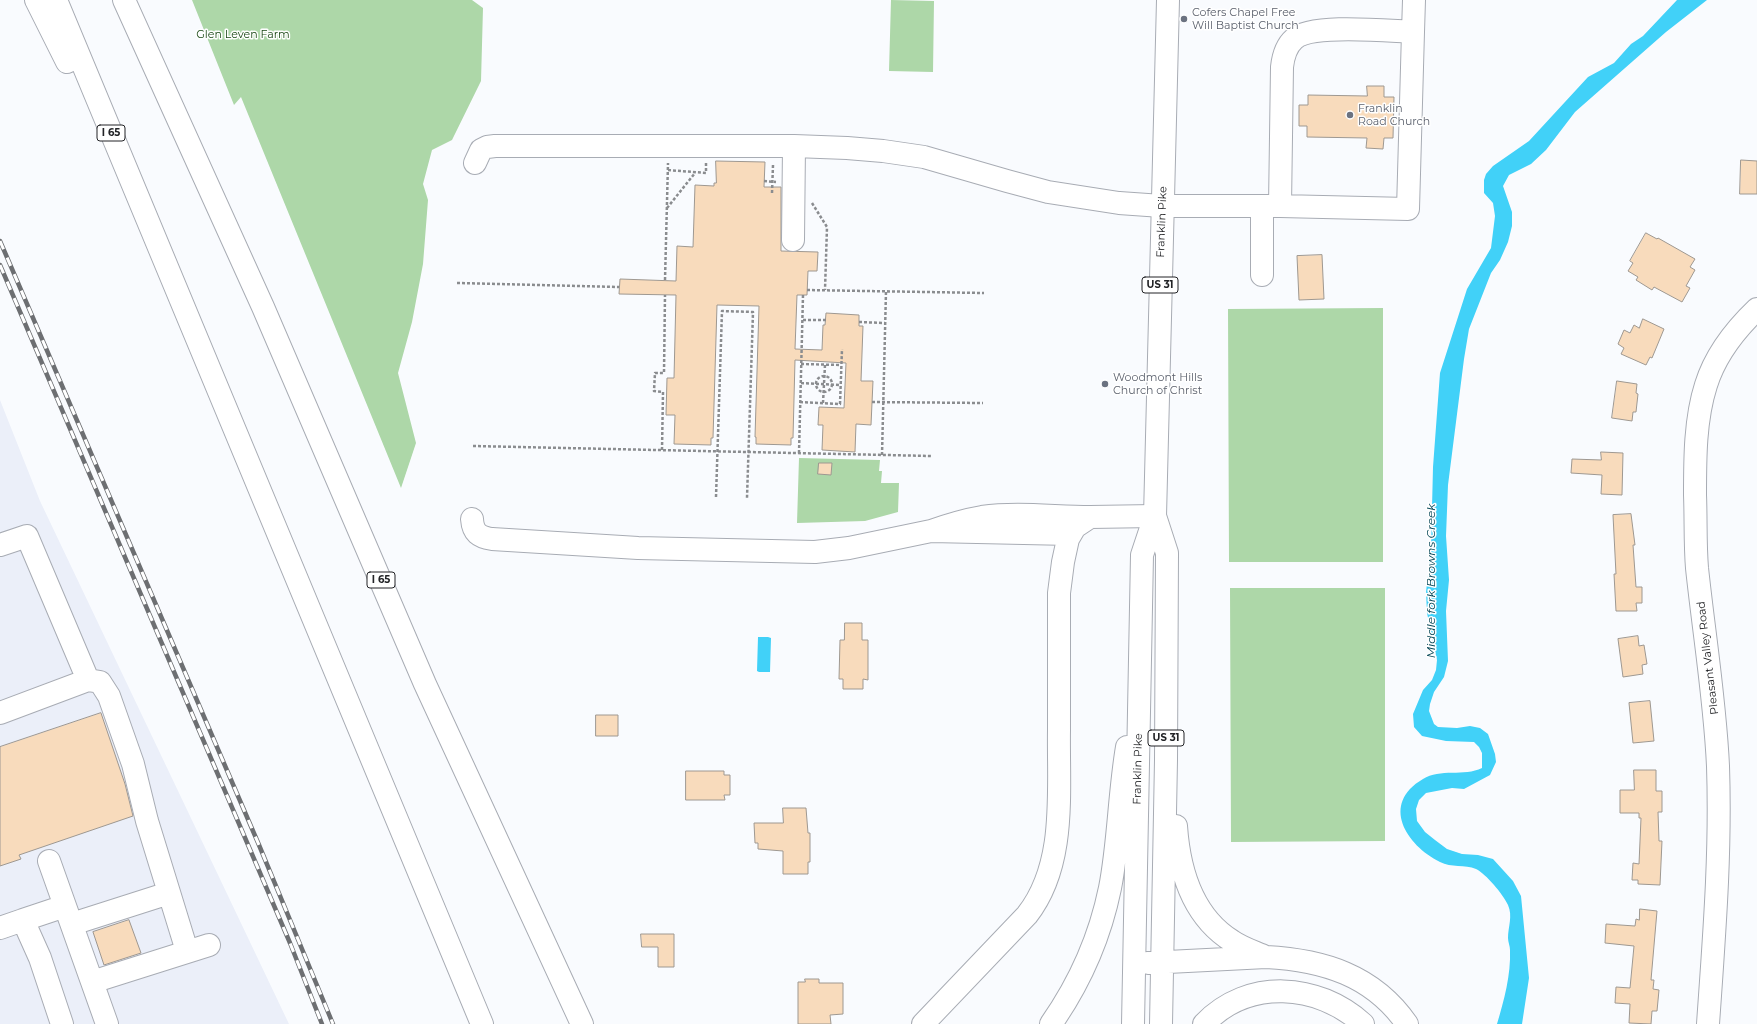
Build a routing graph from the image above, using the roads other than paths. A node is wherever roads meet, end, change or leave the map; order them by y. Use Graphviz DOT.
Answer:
graph roads {
  1 [pos="36,0"];
  2 [pos="56,0"];
  3 [pos="124,0"];
  4 [pos="1168,0"];
  5 [pos="1414,0"];
  6 [pos="1413,32"];
  7 [pos="794,146"];
  8 [pos="475,163"];
  9 [pos="1162,206"];
  10 [pos="1271,206"];
  11 [pos="793,240"];
  12 [pos="166,265"];
  13 [pos="1262,275"];
  14 [pos="1757,309"];
  15 [pos="1155,516"];
  16 [pos="1090,517"];
  17 [pos="472,519"];
  18 [pos="931,531"];
  19 [pos="1070,534"];
  20 [pos="0,545"];
  21 [pos="1140,663"];
  22 [pos="1166,664"];
  23 [pos="88,680"];
  24 [pos="0,713"];
  25 [pos="48,861"];
  26 [pos="169,893"];
  27 [pos="68,915"];
  28 [pos="23,920"];
  29 [pos="0,928"];
  30 [pos="209,945"];
  31 [pos="187,951"];
  32 [pos="1266,957"];
  33 [pos="1162,962"];
  34 [pos="1134,963"];
  35 [pos="92,982"];
  36 [pos="62,1024"];
  37 [pos="107,1024"];
  38 [pos="482,1024"];
  39 [pos="582,1024"];
  40 [pos="923,1024"];
  41 [pos="1051,1024"];
  42 [pos="1133,1024"];
  43 [pos="1161,1024"];
  44 [pos="1204,1024"];
  45 [pos="1363,1024"];
  46 [pos="1407,1024"];
  47 [pos="1708,1024"];
  1 -- 12 [label="main road"];
  2 -- 12 [label="main road, I 65"];
  3 -- 39 [label="main road, I 65"];
  4 -- 9 [label="main road, Franklin Pike / US 31"];
  5 -- 6 [label="main road"];
  6 -- 10 [label="main road"];
  6 -- 10 [label="main road"];
  7 -- 8 [label="main road"];
  7 -- 9 [label="main road"];
  7 -- 11 [label="main road"];
  9 -- 10 [label="main road"];
  9 -- 15 [label="main road, Franklin Pike / US 31"];
  10 -- 13 [label="main road"];
  12 -- 38 [label="main road, I 65"];
  14 -- 47 [label="main road, Pleasant Valley Road"];
  15 -- 16 [label="main road"];
  15 -- 21 [label="main road, Franklin Pike / US 31"];
  15 -- 22 [label="main road, Franklin Pike / US 31"];
  16 -- 18 [label="main road"];
  16 -- 19 [label="main road"];
  17 -- 18 [label="main road"];
  18 -- 19 [label="main road"];
  19 -- 40 [label="main road"];
  20 -- 23 [label="main road"];
  21 -- 34 [label="main road, Franklin Pike / US 31"];
  21 -- 41 [label="main road"];
  22 -- 32 [label="main road"];
  22 -- 33 [label="main road, Franklin Pike / US 31"];
  23 -- 24 [label="main road"];
  23 -- 26 [label="main road"];
  25 -- 27 [label="main road"];
  26 -- 27 [label="main road"];
  26 -- 31 [label="main road"];
  27 -- 28 [label="main road"];
  27 -- 35 [label="main road"];
  28 -- 29 [label="main road"];
  28 -- 36 [label="main road"];
  30 -- 31 [label="main road"];
  31 -- 35 [label="main road"];
  32 -- 33 [label="main road"];
  32 -- 46 [label="main road"];
  33 -- 34 [label="main road"];
  33 -- 43 [label="main road, Franklin Pike / US 31"];
  34 -- 42 [label="main road, Franklin Pike / US 31"];
  35 -- 37 [label="main road"];
  44 -- 45 [label="main road"];
}
